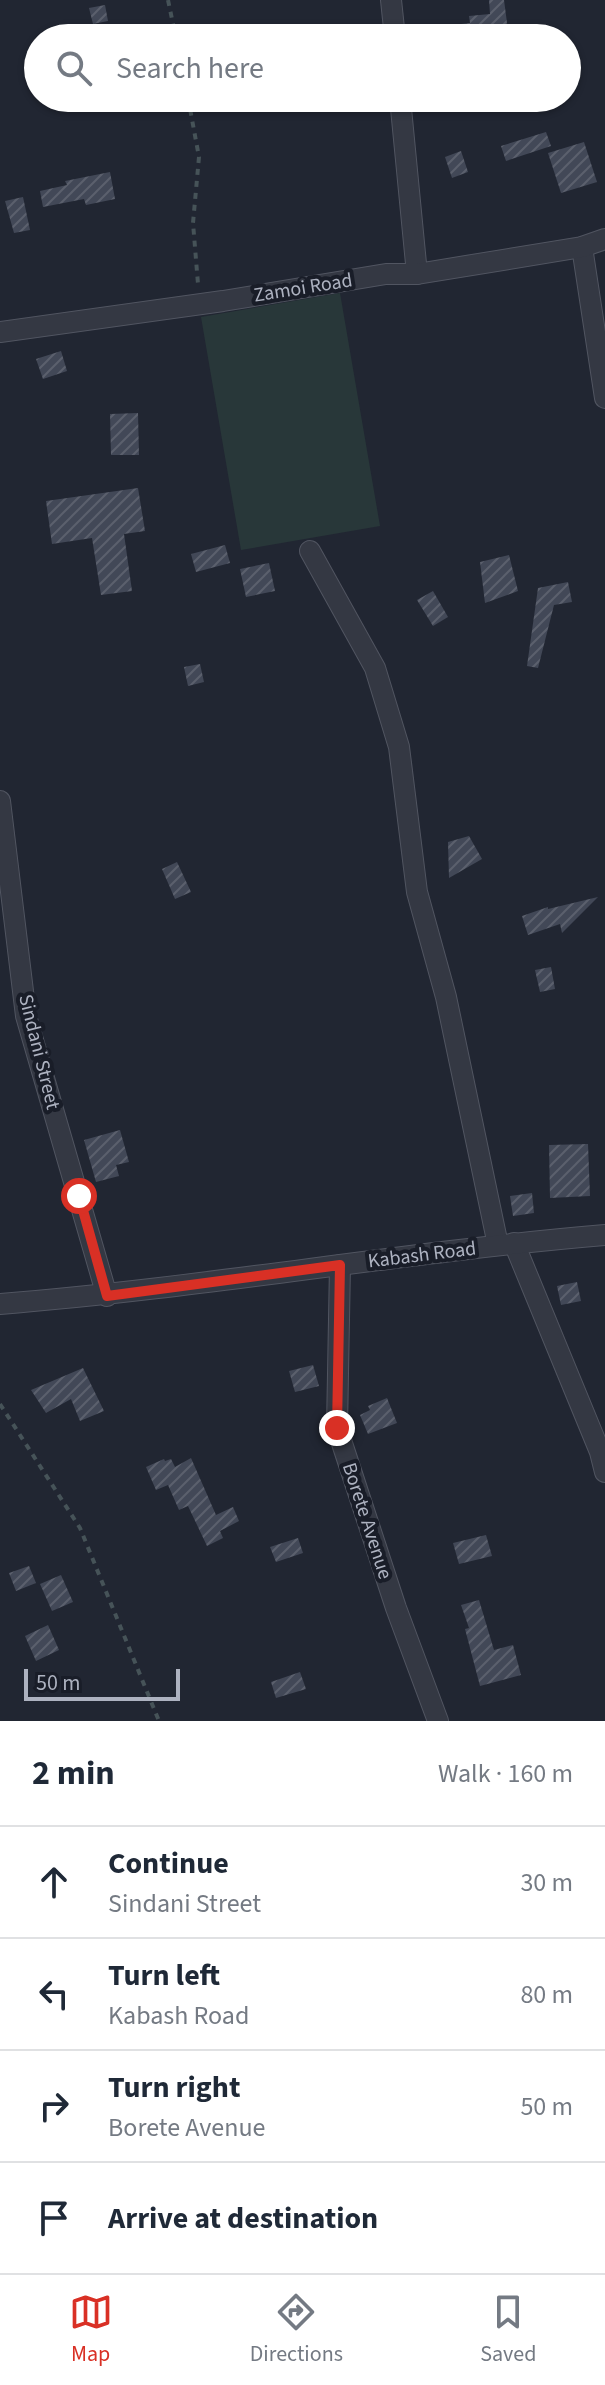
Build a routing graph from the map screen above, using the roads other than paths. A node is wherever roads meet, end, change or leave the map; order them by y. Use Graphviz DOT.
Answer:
graph roads {
  1 [pos="391,0"];
  2 [pos="394,24"];
  3 [pos="401,112"];
  4 [pos="605,239"];
  5 [pos="582,247"];
  6 [pos="417,274"];
  7 [pos="0,332"];
  8 [pos="605,398"];
  9 [pos="310,551"];
  10 [pos="0,801"];
  11 [pos="605,1235"];
  12 [pos="506,1244"];
  13 [pos="340,1265"];
  14 [pos="107,1296"];
  15 [pos="0,1304"];
  16 [pos="605,1472"];
  17 [pos="438,1721"];
  1 -- 2 [label="street"];
  3 -- 6 [label="street"];
  4 -- 5 [label="street, Zamoi Road"];
  5 -- 6 [label="street, Zamoi Road"];
  5 -- 8 [label="street"];
  6 -- 7 [label="street, Zamoi Road"];
  9 -- 12 [label="street"];
  10 -- 14 [label="street, Sindani Street"];
  11 -- 12 [label="street, Kabash Road"];
  12 -- 13 [label="street, Kabash Road"];
  12 -- 16 [label="street"];
  13 -- 14 [label="street, Kabash Road"];
  13 -- 17 [label="street, Borete Avenue"];
  14 -- 15 [label="street, Kabash Road"];
}
